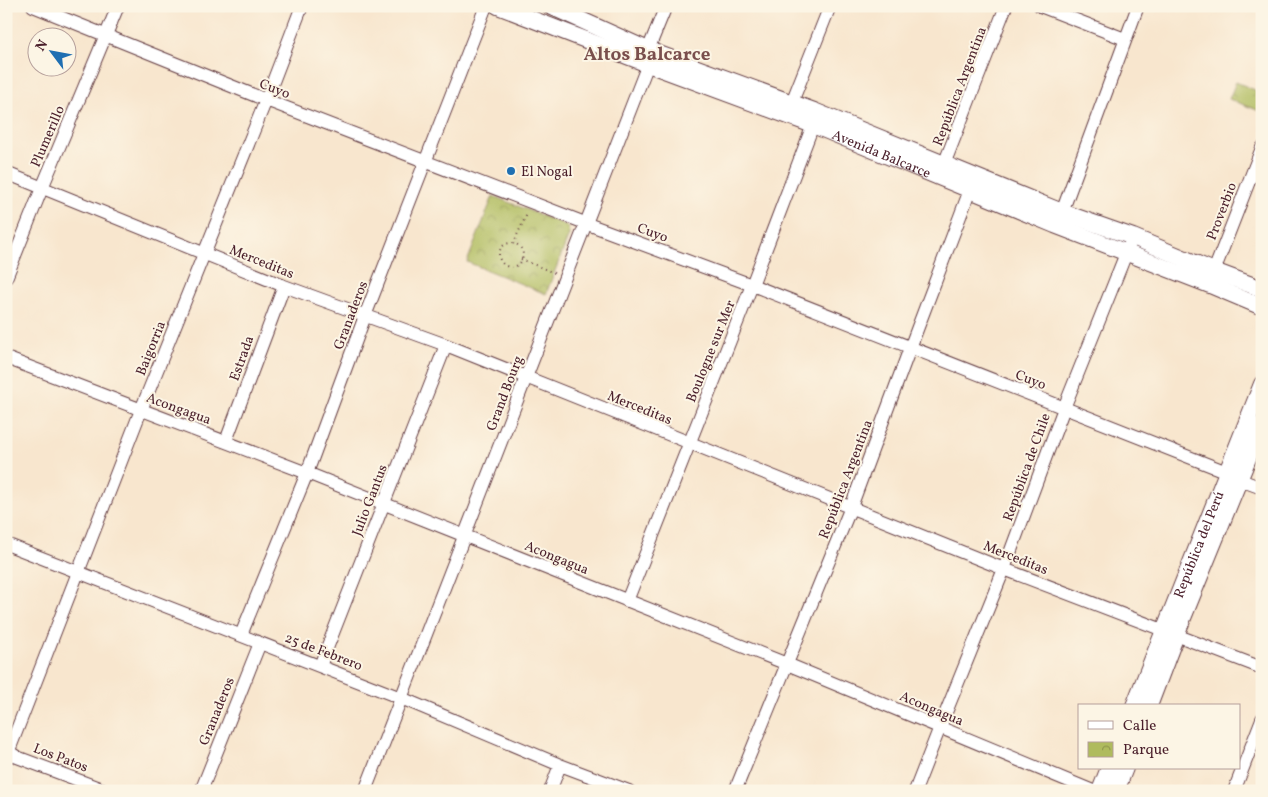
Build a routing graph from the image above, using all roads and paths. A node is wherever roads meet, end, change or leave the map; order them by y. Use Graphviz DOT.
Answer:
graph roads {
  1 [pos="33,6"];
  2 [pos="118,6"];
  3 [pos="302,6"];
  4 [pos="486,6"];
  5 [pos="498,6"];
  6 [pos="550,6"];
  7 [pos="666,6"];
  8 [pos="830,6"];
  9 [pos="1006,6"];
  10 [pos="1040,6"];
  11 [pos="1138,6"];
  12 [pos="106,35"];
  13 [pos="1125,40"];
  14 [pos="648,57"];
  15 [pos="266,100"];
  16 [pos="792,102"];
  17 [pos="814,118"];
  18 [pos="1262,148"];
  19 [pos="426,161"];
  20 [pos="942,171"];
  21 [pos="6,173"];
  22 [pos="970,182"];
  23 [pos="42,188"];
  24 [pos="533,202"];
  25 [pos="1059,218"];
  26 [pos="585,223"];
  27 [pos="1133,237"];
  28 [pos="513,244"];
  29 [pos="1126,252"];
  30 [pos="204,253"];
  31 [pos="521,259"];
  32 [pos="565,277"];
  33 [pos="6,278"];
  34 [pos="1212,278"];
  35 [pos="752,285"];
  36 [pos="284,286"];
  37 [pos="1262,289"];
  38 [pos="1262,307"];
  39 [pos="365,316"];
  40 [pos="446,345"];
  41 [pos="910,348"];
  42 [pos="6,358"];
  43 [pos="526,377"];
  44 [pos="1262,384"];
  45 [pos="1064,408"];
  46 [pos="141,410"];
  47 [pos="1262,424"];
  48 [pos="226,441"];
  49 [pos="689,443"];
  50 [pos="307,473"];
  51 [pos="1233,476"];
  52 [pos="1262,488"];
  53 [pos="384,504"];
  54 [pos="851,507"];
  55 [pos="464,536"];
  56 [pos="6,544"];
  57 [pos="1004,569"];
  58 [pos="79,572"];
  59 [pos="628,601"];
  60 [pos="1170,633"];
  61 [pos="240,635"];
  62 [pos="260,642"];
  63 [pos="787,664"];
  64 [pos="320,666"];
  65 [pos="1262,668"];
  66 [pos="401,698"];
  67 [pos="1135,704"];
  68 [pos="1150,704"];
  69 [pos="1262,719"];
  70 [pos="940,727"];
  71 [pos="7,754"];
  72 [pos="560,765"];
  73 [pos="1108,770"];
  74 [pos="1124,770"];
  75 [pos="107,791"];
  76 [pos="201,791"];
  77 [pos="365,791"];
  78 [pos="550,791"];
  79 [pos="629,791"];
  80 [pos="735,791"];
  81 [pos="915,791"];
  82 [pos="1093,791"];
  83 [pos="1100,791"];
  84 [pos="1116,791"];
  85 [pos="1234,791"];
  1 -- 12 [label="street, Cuyo"];
  2 -- 12 [label="street, Plumerillo"];
  3 -- 15 [label="street, Baigorria"];
  4 -- 19 [label="street, Granaderos"];
  5 -- 14 [label="main road, Avenida Balcarce"];
  6 -- 14 [label="main road, Avenida Balcarce"];
  7 -- 14 [label="street, Grand Bourg"];
  8 -- 16 [label="street"];
  9 -- 20 [label="street, República Argentina"];
  10 -- 13 [label="street"];
  11 -- 13 [label="street"];
  12 -- 15 [label="street, Cuyo"];
  12 -- 23 [label="street, Plumerillo"];
  13 -- 25 [label="street"];
  14 -- 16 [label="main road, Avenida Balcarce"];
  14 -- 17 [label="main road, Avenida Balcarce"];
  14 -- 26 [label="street, Grand Bourg"];
  15 -- 19 [label="street, Cuyo"];
  15 -- 30 [label="street, Baigorria"];
  16 -- 17 [label="main road, Avenida Balcarce"];
  17 -- 20 [label="main road, Avenida Balcarce"];
  17 -- 35 [label="street, Boulogne sur Mer"];
  18 -- 34 [label="street, Proverbio"];
  19 -- 24 [label="street, Cuyo"];
  19 -- 39 [label="street, Granaderos"];
  20 -- 22 [label="main road, Avenida Balcarce"];
  21 -- 23 [label="street, Merceditas"];
  22 -- 25 [label="main road, Avenida Balcarce"];
  22 -- 41 [label="street, República Argentina"];
  23 -- 30 [label="street, Merceditas"];
  23 -- 33 [label="street, Plumerillo"];
  24 -- 26 [label="street, Cuyo"];
  24 -- 28 [label="path"];
  25 -- 27 [label="main road, Avenida Balcarce"];
  25 -- 29 [label="main road, Avenida Balcarce"];
  26 -- 32 [label="street, Grand Bourg"];
  26 -- 35 [label="street, Cuyo"];
  27 -- 29 [label="street, República de Chile"];
  27 -- 34 [label="main road, Avenida Balcarce"];
  28 -- 31 [label="path"];
  28 -- 31 [label="path"];
  29 -- 34 [label="main road, Avenida Balcarce"];
  29 -- 45 [label="street, República de Chile"];
  30 -- 36 [label="street, Merceditas"];
  30 -- 46 [label="street, Baigorria"];
  31 -- 32 [label="path"];
  32 -- 43 [label="street, Grand Bourg"];
  34 -- 37 [label="main road, Avenida Balcarce"];
  34 -- 38 [label="main road, Avenida Balcarce"];
  35 -- 41 [label="street, Cuyo"];
  35 -- 49 [label="street, Boulogne sur Mer"];
  36 -- 39 [label="street, Merceditas"];
  36 -- 48 [label="street, Estrada"];
  39 -- 40 [label="street, Merceditas"];
  39 -- 50 [label="street, Granaderos"];
  40 -- 43 [label="street, Merceditas"];
  40 -- 53 [label="street, Julio Gantus"];
  41 -- 45 [label="street, Cuyo"];
  41 -- 54 [label="street, República Argentina"];
  42 -- 46 [label="street, Acongagua"];
  43 -- 49 [label="street, Merceditas"];
  43 -- 55 [label="street, Grand Bourg"];
  44 -- 51 [label="main road, República del Perú"];
  45 -- 51 [label="street, Cuyo"];
  45 -- 57 [label="street, República de Chile"];
  46 -- 48 [label="street, Acongagua"];
  46 -- 58 [label="street, Baigorria"];
  47 -- 51 [label="main road, República del Perú"];
  48 -- 50 [label="street, Acongagua"];
  49 -- 54 [label="street, Merceditas"];
  49 -- 59 [label="street, Boulogne sur Mer"];
  50 -- 53 [label="street, Acongagua"];
  50 -- 61 [label="street, Granaderos"];
  51 -- 52 [label="street, Cuyo"];
  51 -- 60 [label="main road, República del Perú"];
  53 -- 55 [label="street, Acongagua"];
  53 -- 64 [label="street, Julio Gantus"];
  54 -- 57 [label="street, Merceditas"];
  54 -- 63 [label="street, República Argentina"];
  55 -- 59 [label="street, Acongagua"];
  55 -- 66 [label="street, Grand Bourg"];
  56 -- 58 [label="street, 25 de Febrero"];
  57 -- 60 [label="street, Merceditas"];
  57 -- 70 [label="street, República de Chile"];
  58 -- 61 [label="street, 25 de Febrero"];
  58 -- 71 [label="street, Baigorria"];
  59 -- 63 [label="street, Acongagua"];
  60 -- 65 [label="street, Merceditas"];
  60 -- 67 [label="main road, República del Perú"];
  60 -- 68 [label="main road, República del Perú"];
  61 -- 62 [label="street, 25 de Febrero"];
  62 -- 64 [label="street, 25 de Febrero"];
  62 -- 76 [label="street, Granaderos"];
  63 -- 70 [label="street, Acongagua"];
  63 -- 80 [label="street, República Argentina"];
  64 -- 66 [label="street, 25 de Febrero"];
  66 -- 72 [label="street, 25 de Febrero"];
  66 -- 77 [label="street, Grand Bourg"];
  69 -- 85 [label="street"];
  70 -- 81 [label="street, República de Chile"];
  70 -- 82 [label="street, Acongagua"];
  71 -- 75 [label="street, Los Patos"];
  72 -- 78 [label="street"];
  72 -- 79 [label="street, 25 de Febrero"];
  73 -- 83 [label="main road"];
  74 -- 84 [label="main road"];
}
